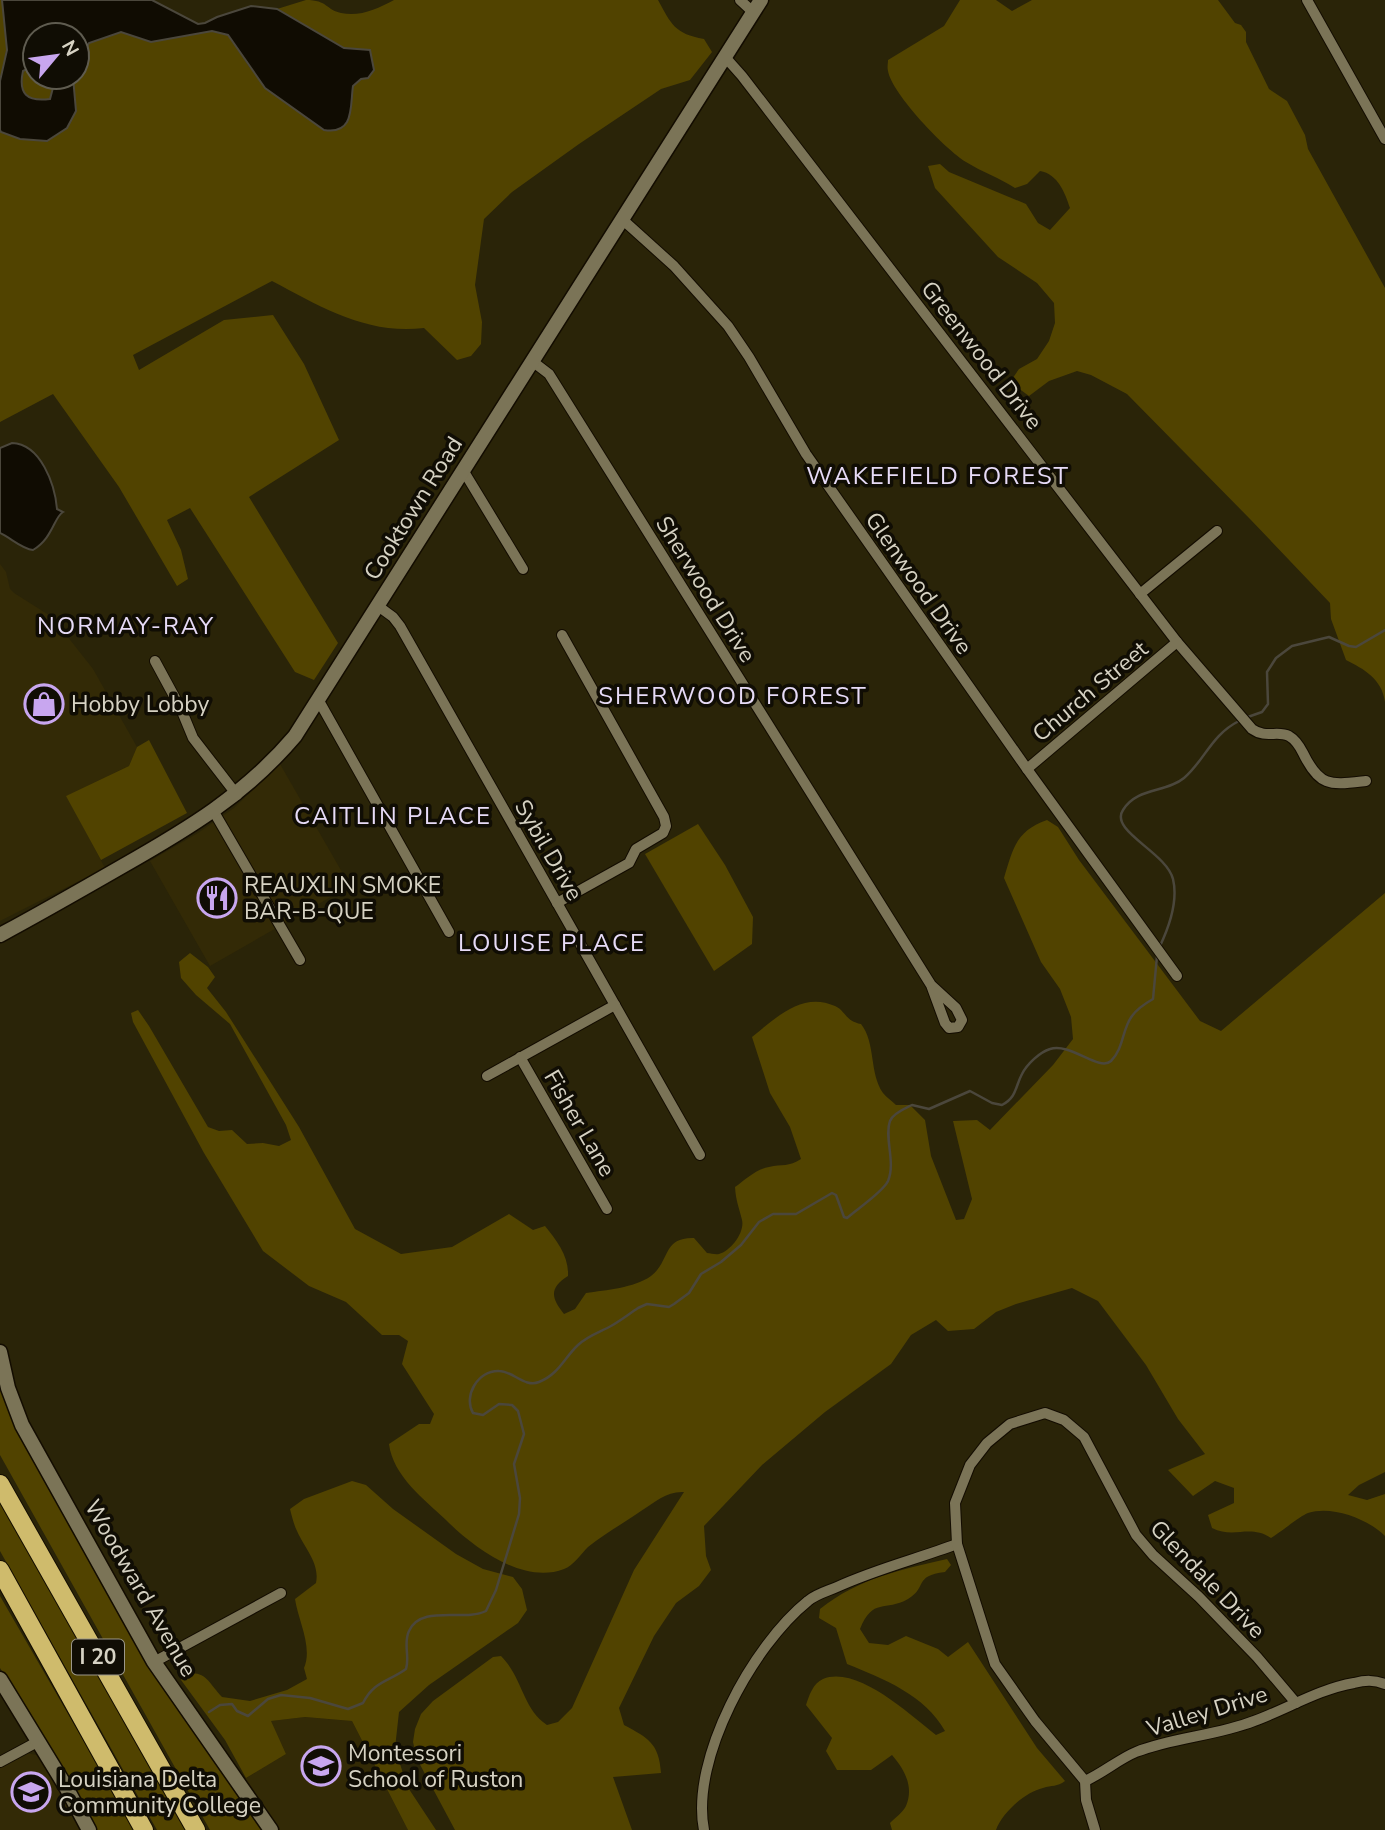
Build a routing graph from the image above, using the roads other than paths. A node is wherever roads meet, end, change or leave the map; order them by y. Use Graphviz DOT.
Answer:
graph roads {
  1 [pos="740,0"];
  2 [pos="1307,0"];
  3 [pos="757,6"];
  4 [pos="726,58"];
  5 [pos="1385,139"];
  6 [pos="622,220"];
  7 [pos="532,361"];
  8 [pos="463,470"];
  9 [pos="1217,531"];
  10 [pos="523,569"];
  11 [pos="1140,594"];
  12 [pos="379,606"];
  13 [pos="562,635"];
  14 [pos="1177,642"];
  15 [pos="155,661"];
  16 [pos="319,701"];
  17 [pos="1027,769"];
  18 [pos="1366,781"];
  19 [pos="237,795"];
  20 [pos="215,812"];
  21 [pos="557,903"];
  22 [pos="449,932"];
  23 [pos="0,935"];
  24 [pos="300,960"];
  25 [pos="1177,976"];
  26 [pos="931,985"];
  27 [pos="615,1005"];
  28 [pos="520,1057"];
  29 [pos="487,1076"];
  30 [pos="700,1155"];
  31 [pos="607,1209"];
  32 [pos="0,1352"];
  33 [pos="0,1482"];
  34 [pos="957,1544"];
  35 [pos="0,1570"];
  36 [pos="281,1593"];
  37 [pos="155,1662"];
  38 [pos="0,1679"];
  39 [pos="1385,1685"];
  40 [pos="1296,1703"];
  41 [pos="39,1741"];
  42 [pos="0,1762"];
  43 [pos="1084,1781"];
  44 [pos="89,1830"];
  45 [pos="144,1830"];
  46 [pos="196,1830"];
  47 [pos="271,1830"];
  48 [pos="704,1830"];
  49 [pos="1095,1830"];
  1 -- 3 [label="street"];
  2 -- 5 [label="street"];
  3 -- 4 [label="street, Cooktown Road"];
  4 -- 6 [label="street, Cooktown Road"];
  4 -- 11 [label="street, Greenwood Drive"];
  6 -- 7 [label="street, Cooktown Road"];
  6 -- 17 [label="street, Glenwood Drive"];
  7 -- 8 [label="street, Cooktown Road"];
  7 -- 26 [label="street, Sherwood Drive"];
  8 -- 10 [label="street"];
  8 -- 12 [label="street, Cooktown Road"];
  9 -- 11 [label="street"];
  11 -- 14 [label="street, Greenwood Drive"];
  12 -- 16 [label="street, Cooktown Road"];
  12 -- 21 [label="street, Sybil Drive"];
  13 -- 21 [label="street"];
  14 -- 17 [label="street, Church Street"];
  14 -- 18 [label="street, Greenwood Drive"];
  15 -- 19 [label="street"];
  16 -- 19 [label="street, Cooktown Road"];
  16 -- 22 [label="street"];
  17 -- 25 [label="street, Glenwood Drive"];
  19 -- 20 [label="street, Cooktown Road"];
  20 -- 23 [label="street, Cooktown Road"];
  20 -- 24 [label="street"];
  21 -- 27 [label="street, Sybil Drive"];
  27 -- 28 [label="street"];
  27 -- 30 [label="street, Sybil Drive"];
  28 -- 29 [label="street"];
  28 -- 31 [label="street, Fisher Lane"];
  32 -- 37 [label="street, Woodward Avenue"];
  33 -- 46 [label="highway, I 20"];
  34 -- 40 [label="street, Glendale Drive"];
  34 -- 43 [label="street, Glendale Drive"];
  34 -- 48 [label="street"];
  35 -- 45 [label="highway, I 20"];
  36 -- 37 [label="street"];
  37 -- 47 [label="street, Woodward Avenue"];
  38 -- 41 [label="street"];
  39 -- 40 [label="street, Valley Drive"];
  40 -- 43 [label="street, Valley Drive"];
  41 -- 42 [label="street"];
  41 -- 44 [label="street"];
  43 -- 49 [label="street, Glendale Drive"];
}
